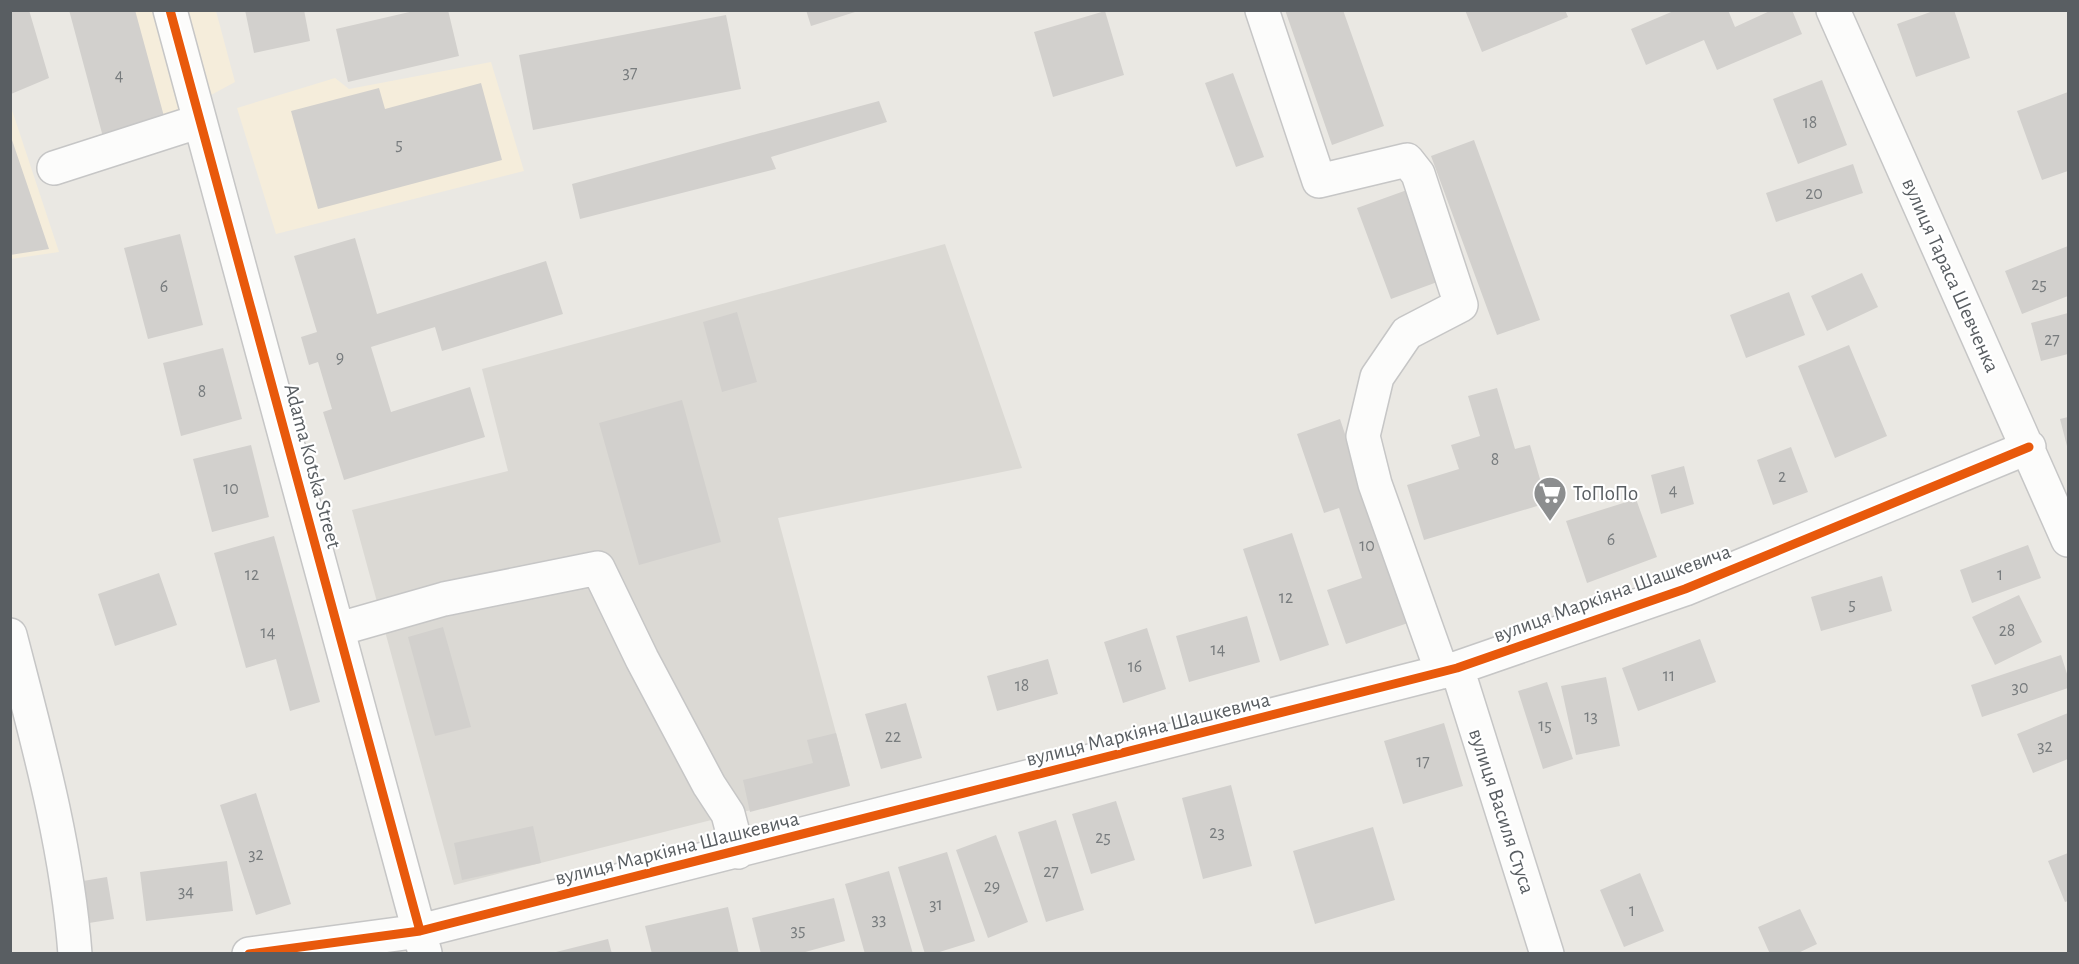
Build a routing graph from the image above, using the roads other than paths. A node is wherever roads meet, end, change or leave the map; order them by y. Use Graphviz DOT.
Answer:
graph roads {
  1 [pos="170,10"];
  2 [pos="1262,10"];
  3 [pos="1833,10"];
  4 [pos="200,121"];
  5 [pos="54,168"];
  6 [pos="2029,447"];
  7 [pos="2068,540"];
  8 [pos="339,629"];
  9 [pos="10,635"];
  10 [pos="1449,670"];
  11 [pos="738,852"];
  12 [pos="422,942"];
  13 [pos="75,954"];
  14 [pos="249,954"];
  15 [pos="1547,954"];
  1 -- 4 [label="street, Adama Kotska Street"];
  2 -- 10 [label="street, вулиця Василя Стуса"];
  3 -- 6 [label="street, вулиця Тараса Шевченка"];
  4 -- 5 [label="street"];
  4 -- 8 [label="street, Adama Kotska Street"];
  6 -- 7 [label="street, вулиця Тараса Шевченка"];
  6 -- 10 [label="street, вулиця Маркіяна Шашкевича"];
  8 -- 11 [label="street"];
  8 -- 12 [label="street, Adama Kotska Street"];
  9 -- 13 [label="street"];
  10 -- 11 [label="street, вулиця Маркіяна Шашкевича"];
  10 -- 15 [label="street, вулиця Василя Стуса"];
  11 -- 12 [label="street, вулиця Маркіяна Шашкевича"];
  12 -- 14 [label="street, вулиця Маркіяна Шашкевича"];
}
